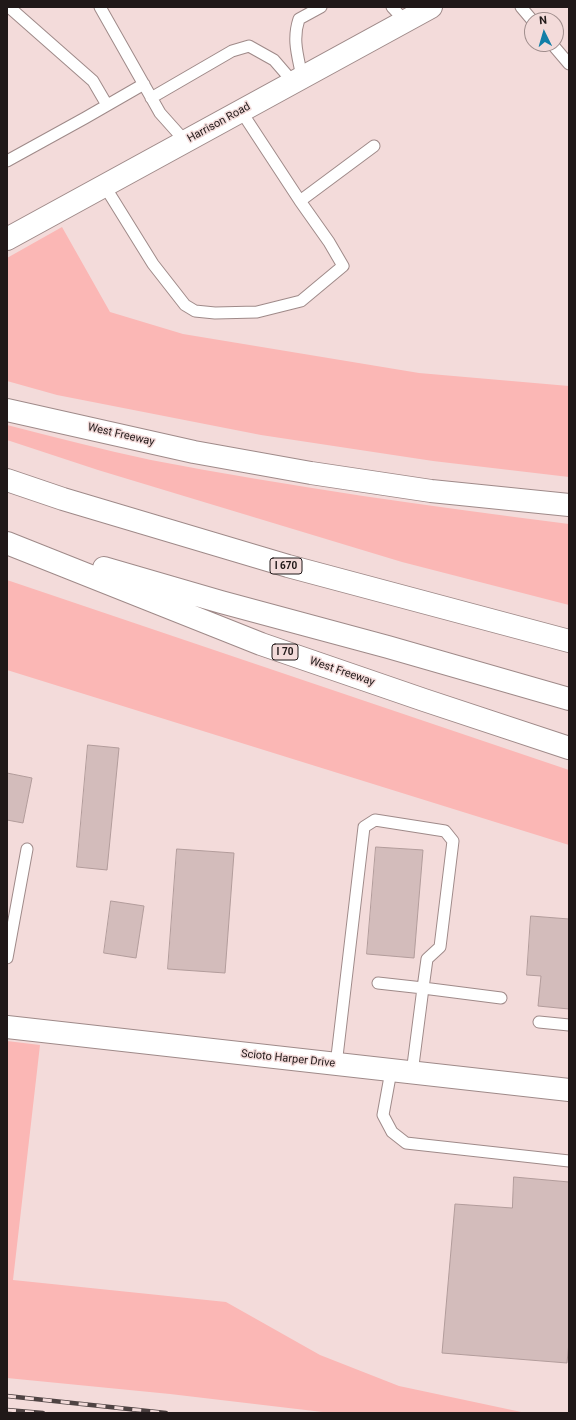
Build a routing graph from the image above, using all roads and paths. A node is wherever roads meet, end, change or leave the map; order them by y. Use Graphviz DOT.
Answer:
graph roads {
  1 [pos="9,7"];
  2 [pos="100,7"];
  3 [pos="321,7"];
  4 [pos="431,7"];
  5 [pos="398,14"];
  6 [pos="559,52"];
  7 [pos="569,64"];
  8 [pos="298,80"];
  9 [pos="144,84"];
  10 [pos="151,98"];
  11 [pos="107,105"];
  12 [pos="241,111"];
  13 [pos="185,141"];
  14 [pos="374,146"];
  15 [pos="7,161"];
  16 [pos="104,185"];
  17 [pos="300,201"];
  18 [pos="7,239"];
  19 [pos="7,410"];
  20 [pos="7,480"];
  21 [pos="569,505"];
  22 [pos="7,540"];
  23 [pos="7,543"];
  24 [pos="569,641"];
  25 [pos="569,699"];
  26 [pos="569,748"];
  27 [pos="27,849"];
  28 [pos="7,952"];
  29 [pos="378,983"];
  30 [pos="423,988"];
  31 [pos="501,998"];
  32 [pos="539,1022"];
  33 [pos="569,1025"];
  34 [pos="7,1027"];
  35 [pos="336,1065"];
  36 [pos="391,1071"];
  37 [pos="412,1073"];
  38 [pos="569,1090"];
  39 [pos="569,1161"];
  1 -- 11 [label="lane"];
  2 -- 9 [label="lane"];
  3 -- 8 [label="lane"];
  4 -- 5 [label="main road, Harrison Road"];
  5 -- 8 [label="main road, Harrison Road"];
  6 -- 7 [label="lane"];
  8 -- 10 [label="lane"];
  8 -- 12 [label="main road, Harrison Road"];
  9 -- 10 [label="lane"];
  9 -- 11 [label="lane"];
  10 -- 13 [label="lane"];
  11 -- 15 [label="lane"];
  12 -- 13 [label="main road, Harrison Road"];
  12 -- 17 [label="lane"];
  13 -- 16 [label="main road, Harrison Road"];
  14 -- 17 [label="lane"];
  16 -- 17 [label="lane"];
  16 -- 18 [label="main road, Harrison Road"];
  19 -- 21 [label="main road, West Freeway"];
  20 -- 24 [label="main road, I 670"];
  22 -- 25 [label="main road"];
  23 -- 26 [label="main road, West Freeway / I 70"];
  27 -- 28 [label="lane"];
  29 -- 30 [label="lane"];
  30 -- 31 [label="lane"];
  30 -- 35 [label="lane"];
  30 -- 37 [label="lane"];
  32 -- 33 [label="lane"];
  34 -- 35 [label="main road, Scioto Harper Drive"];
  35 -- 36 [label="main road, Scioto Harper Drive"];
  36 -- 37 [label="main road, Scioto Harper Drive"];
  36 -- 39 [label="lane"];
  37 -- 38 [label="main road, Scioto Harper Drive"];
}
